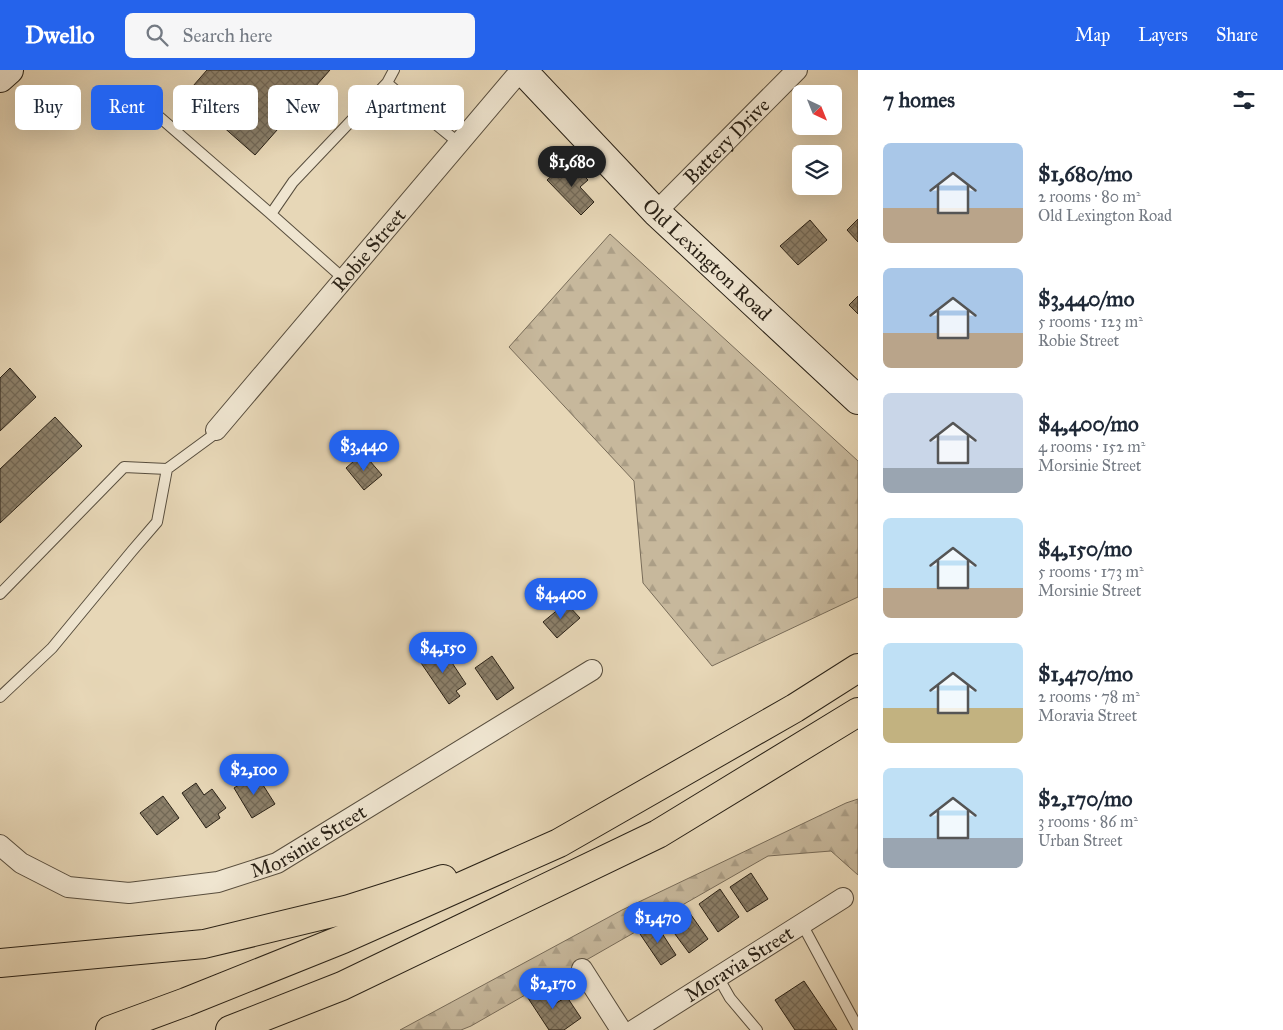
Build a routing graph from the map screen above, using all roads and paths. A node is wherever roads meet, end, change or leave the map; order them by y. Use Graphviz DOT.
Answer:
graph roads {
  1 [pos="9,70"];
  2 [pos="394,70"];
  3 [pos="522,70"];
  4 [pos="796,70"];
  5 [pos="0,78"];
  6 [pos="387,83"];
  7 [pos="163,120"];
  8 [pos="459,143"];
  9 [pos="656,212"];
  10 [pos="271,214"];
  11 [pos="344,279"];
  12 [pos="858,400"];
  13 [pos="216,430"];
  14 [pos="167,469"];
  15 [pos="0,594"];
  16 [pos="858,668"];
  17 [pos="592,670"];
  18 [pos="0,697"];
  19 [pos="858,712"];
  20 [pos="559,843"];
  21 [pos="0,845"];
  22 [pos="843,898"];
  23 [pos="802,924"];
  24 [pos="0,963"];
  25 [pos="582,969"];
  26 [pos="718,977"];
  27 [pos="249,1025"];
  28 [pos="858,1028"];
  29 [pos="110,1030"];
  30 [pos="230,1030"];
  31 [pos="621,1030"];
  32 [pos="634,1030"];
  33 [pos="757,1030"];
  1 -- 5 [label="main road"];
  2 -- 6 [label="lane"];
  3 -- 8 [label="street, Robie Street"];
  3 -- 9 [label="main road, Old Lexington Road"];
  4 -- 9 [label="street, Battery Drive"];
  6 -- 8 [label="lane"];
  6 -- 10 [label="lane"];
  7 -- 10 [label="lane"];
  8 -- 11 [label="street, Robie Street"];
  9 -- 12 [label="main road, Old Lexington Road"];
  10 -- 11 [label="lane"];
  11 -- 13 [label="street, Robie Street"];
  13 -- 14 [label="lane"];
  14 -- 15 [label="lane"];
  14 -- 18 [label="lane"];
  16 -- 20 [label="highway"];
  17 -- 21 [label="street, Morsinie Street"];
  19 -- 27 [label="highway"];
  20 -- 24 [label="highway"];
  20 -- 29 [label="highway"];
  22 -- 23 [label="street, Moravia Street"];
  23 -- 26 [label="street, Moravia Street"];
  23 -- 28 [label="lane"];
  25 -- 31 [label="street"];
  26 -- 32 [label="street, Moravia Street"];
  26 -- 33 [label="lane"];
  27 -- 30 [label="highway"];
}
